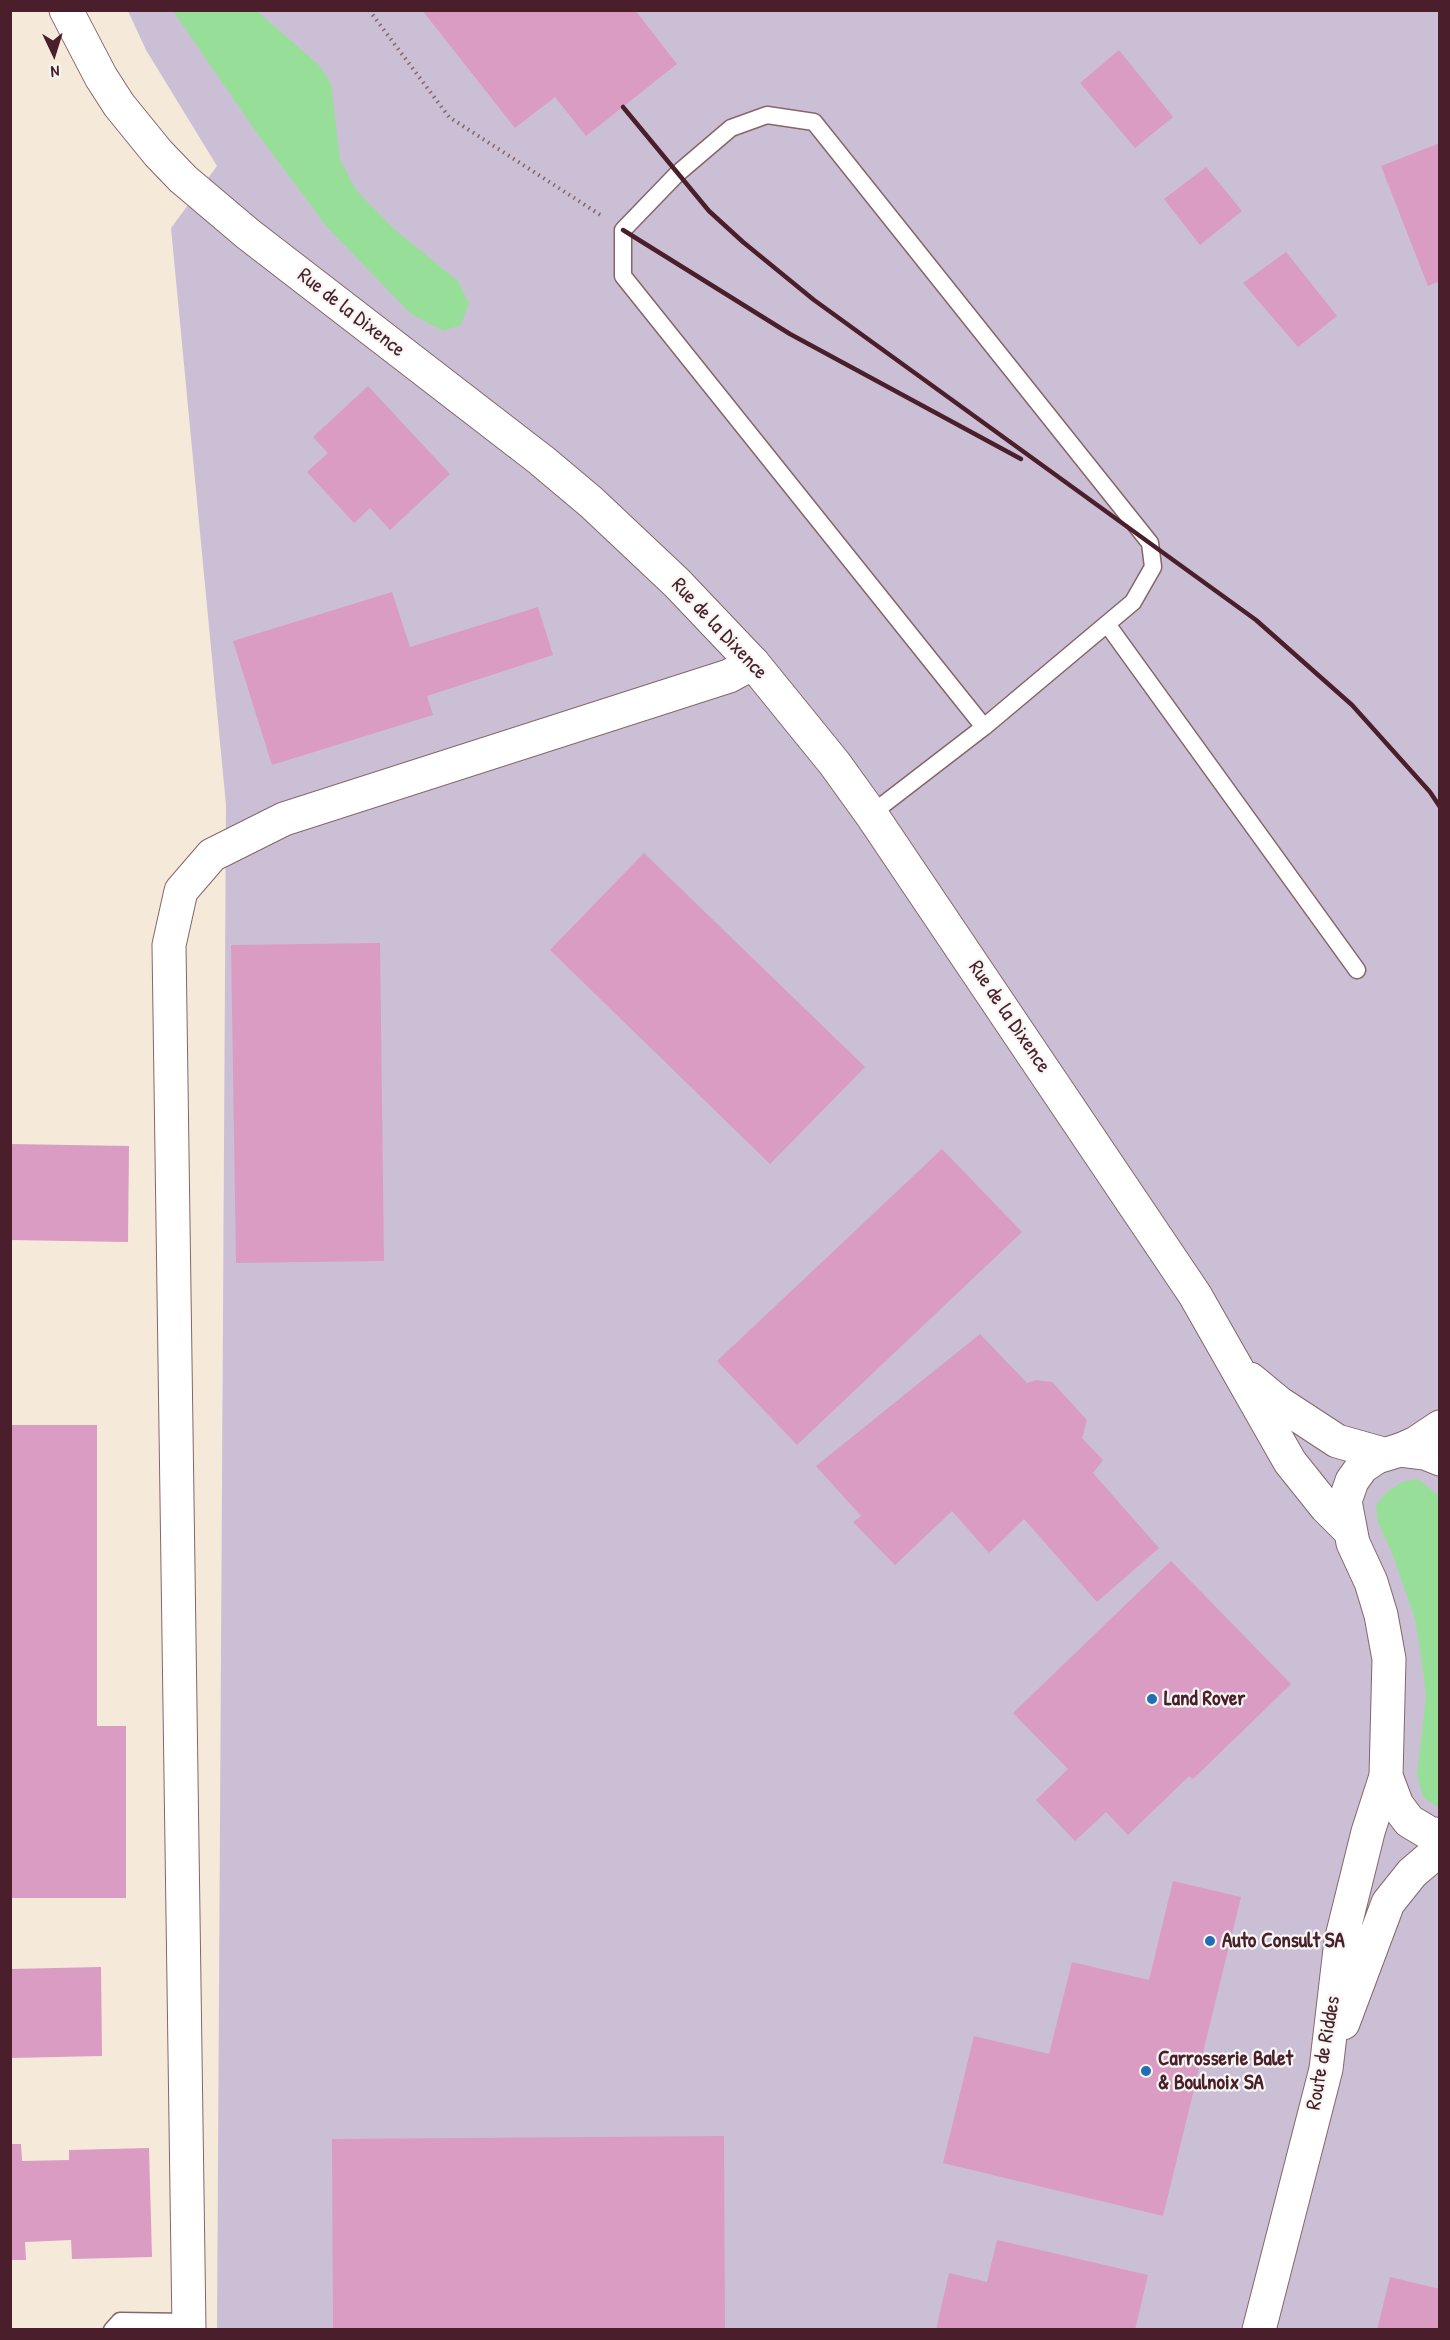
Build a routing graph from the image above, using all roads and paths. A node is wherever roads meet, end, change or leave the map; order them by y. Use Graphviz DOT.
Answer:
graph roads {
  1 [pos="66,10"];
  2 [pos="369,10"];
  3 [pos="622,230"];
  4 [pos="1107,624"];
  5 [pos="753,663"];
  6 [pos="984,727"];
  7 [pos="871,814"];
  8 [pos="1357,970"];
  9 [pos="1240,1370"];
  10 [pos="1440,1427"];
  11 [pos="1392,1452"];
  12 [pos="1440,1459"];
  13 [pos="1350,1531"];
  14 [pos="1386,1776"];
  15 [pos="1440,1835"];
  16 [pos="1440,1849"];
  17 [pos="1326,2069"];
  18 [pos="189,2326"];
  19 [pos="112,2330"];
  20 [pos="1259,2330"];
  1 -- 5 [label="street, Rue de la Dixence"];
  2 -- 3 [label="path"];
  3 -- 4 [label="lane"];
  3 -- 6 [label="lane"];
  4 -- 6 [label="lane"];
  4 -- 8 [label="lane"];
  5 -- 7 [label="street, Rue de la Dixence"];
  5 -- 18 [label="street"];
  6 -- 7 [label="lane"];
  7 -- 9 [label="street, Rue de la Dixence"];
  9 -- 11 [label="street, Rue de la Dixence"];
  9 -- 13 [label="street, Rue de la Dixence"];
  10 -- 11 [label="street"];
  11 -- 12 [label="street"];
  11 -- 13 [label="street"];
  13 -- 14 [label="street"];
  14 -- 15 [label="street"];
  14 -- 17 [label="street, Route de Riddes"];
  16 -- 17 [label="street"];
  17 -- 20 [label="street, Route de Riddes"];
  18 -- 19 [label="lane"];
}
